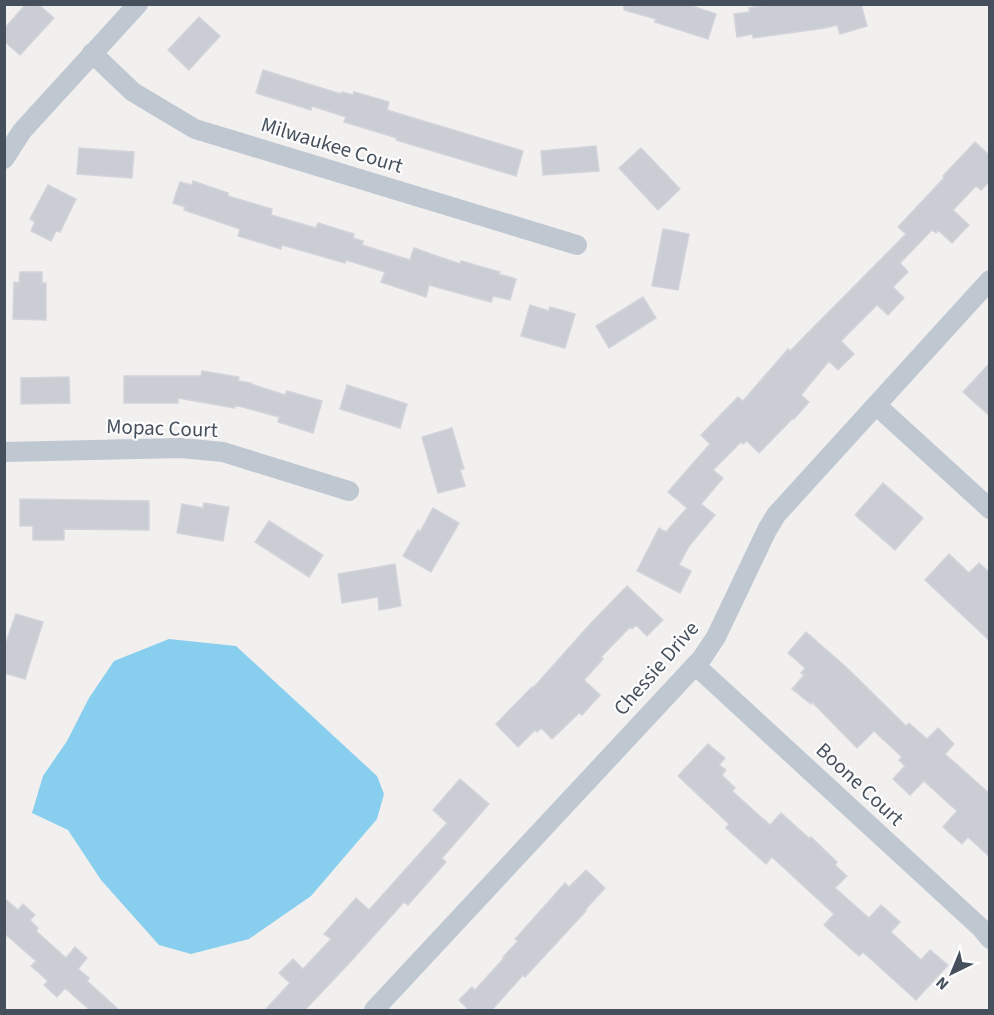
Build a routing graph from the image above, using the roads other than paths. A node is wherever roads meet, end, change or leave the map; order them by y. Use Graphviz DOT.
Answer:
graph roads {
  1 [pos="138,4"];
  2 [pos="92,53"];
  3 [pos="4,159"];
  4 [pos="577,245"];
  5 [pos="990,280"];
  6 [pos="876,405"];
  7 [pos="4,452"];
  8 [pos="349,491"];
  9 [pos="990,509"];
  10 [pos="695,665"];
  11 [pos="990,939"];
  12 [pos="374,1011"];
  1 -- 2 [label="street"];
  2 -- 3 [label="street"];
  2 -- 4 [label="street, Milwaukee Court"];
  5 -- 6 [label="street, Chessie Drive"];
  6 -- 9 [label="street"];
  6 -- 10 [label="street, Chessie Drive"];
  7 -- 8 [label="street, Mopac Court"];
  10 -- 11 [label="street, Boone Court"];
  10 -- 12 [label="street, Chessie Drive"];
}
